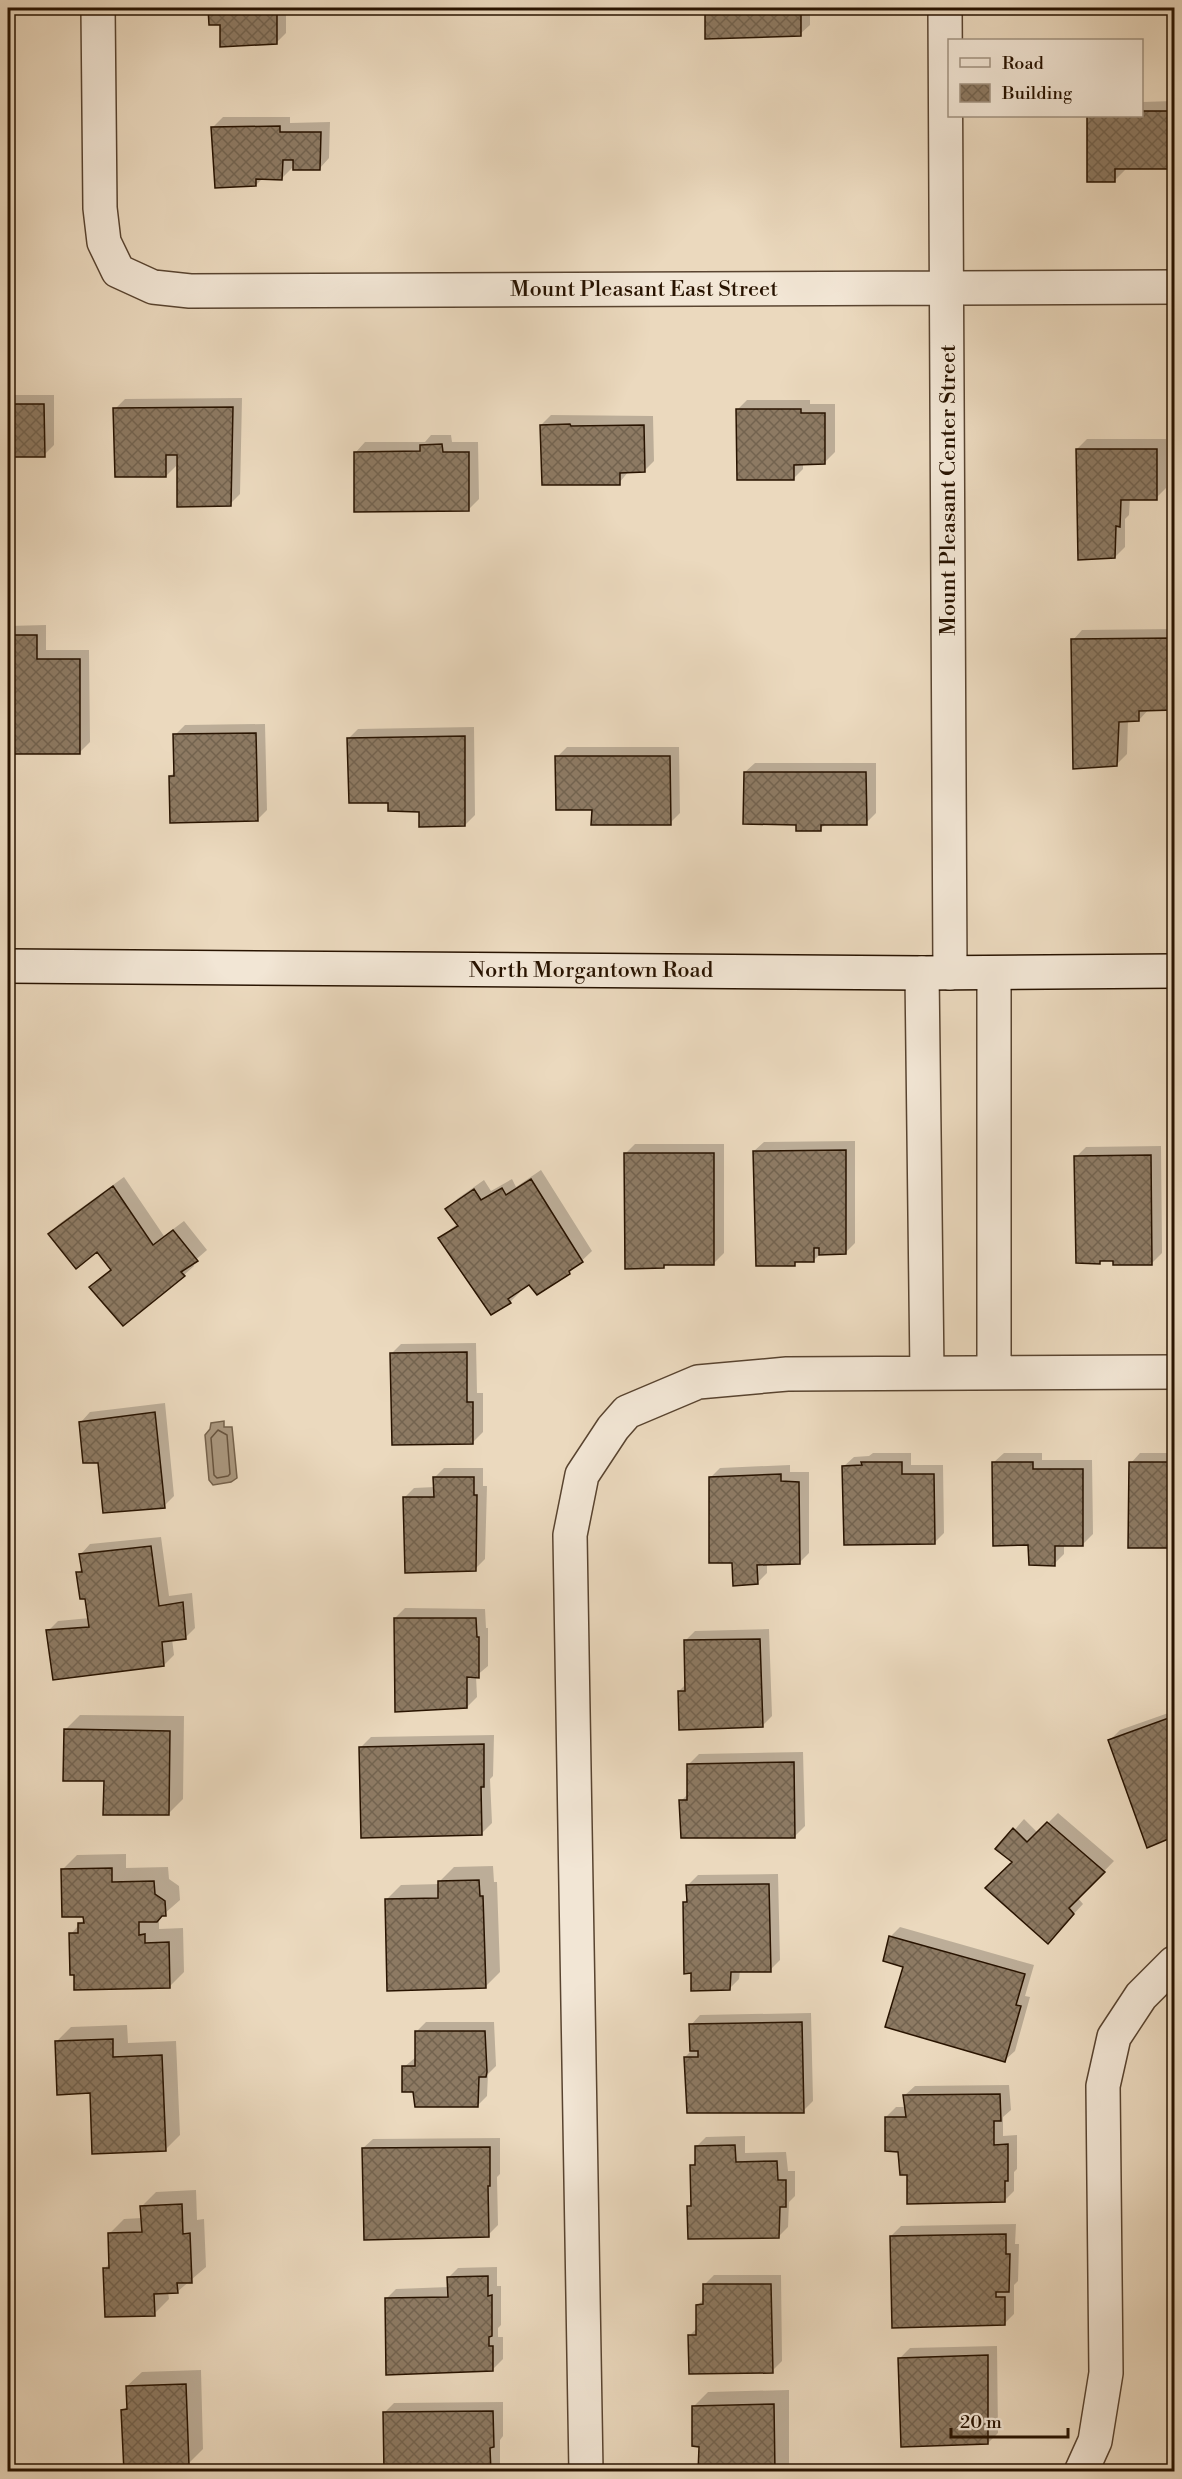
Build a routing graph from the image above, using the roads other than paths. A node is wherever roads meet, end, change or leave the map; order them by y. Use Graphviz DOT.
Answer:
graph roads {
  1 [pos="98,8"];
  2 [pos="945,8"];
  3 [pos="1174,287"];
  4 [pos="948,288"];
  5 [pos="8,966"];
  6 [pos="1174,971"];
  7 [pos="994,973"];
  8 [pos="936,974"];
  9 [pos="1174,1372"];
  10 [pos="927,1373"];
  11 [pos="994,1373"];
  12 [pos="1174,1963"];
  13 [pos="586,2472"];
  14 [pos="1081,2472"];
  1 -- 4 [label="street, Mount Pleasant East Street"];
  2 -- 4 [label="street, Mount Pleasant Center Street"];
  3 -- 4 [label="street, Mount Pleasant East Street"];
  4 -- 8 [label="street, Mount Pleasant Center Street"];
  5 -- 8 [label="street, North Morgantown Road"];
  6 -- 7 [label="street, North Morgantown Road"];
  7 -- 8 [label="street, North Morgantown Road"];
  7 -- 11 [label="street"];
  8 -- 10 [label="street, Mount Pleasant Center Street"];
  9 -- 11 [label="street"];
  10 -- 11 [label="street"];
  10 -- 13 [label="street"];
  12 -- 14 [label="street"];
}
